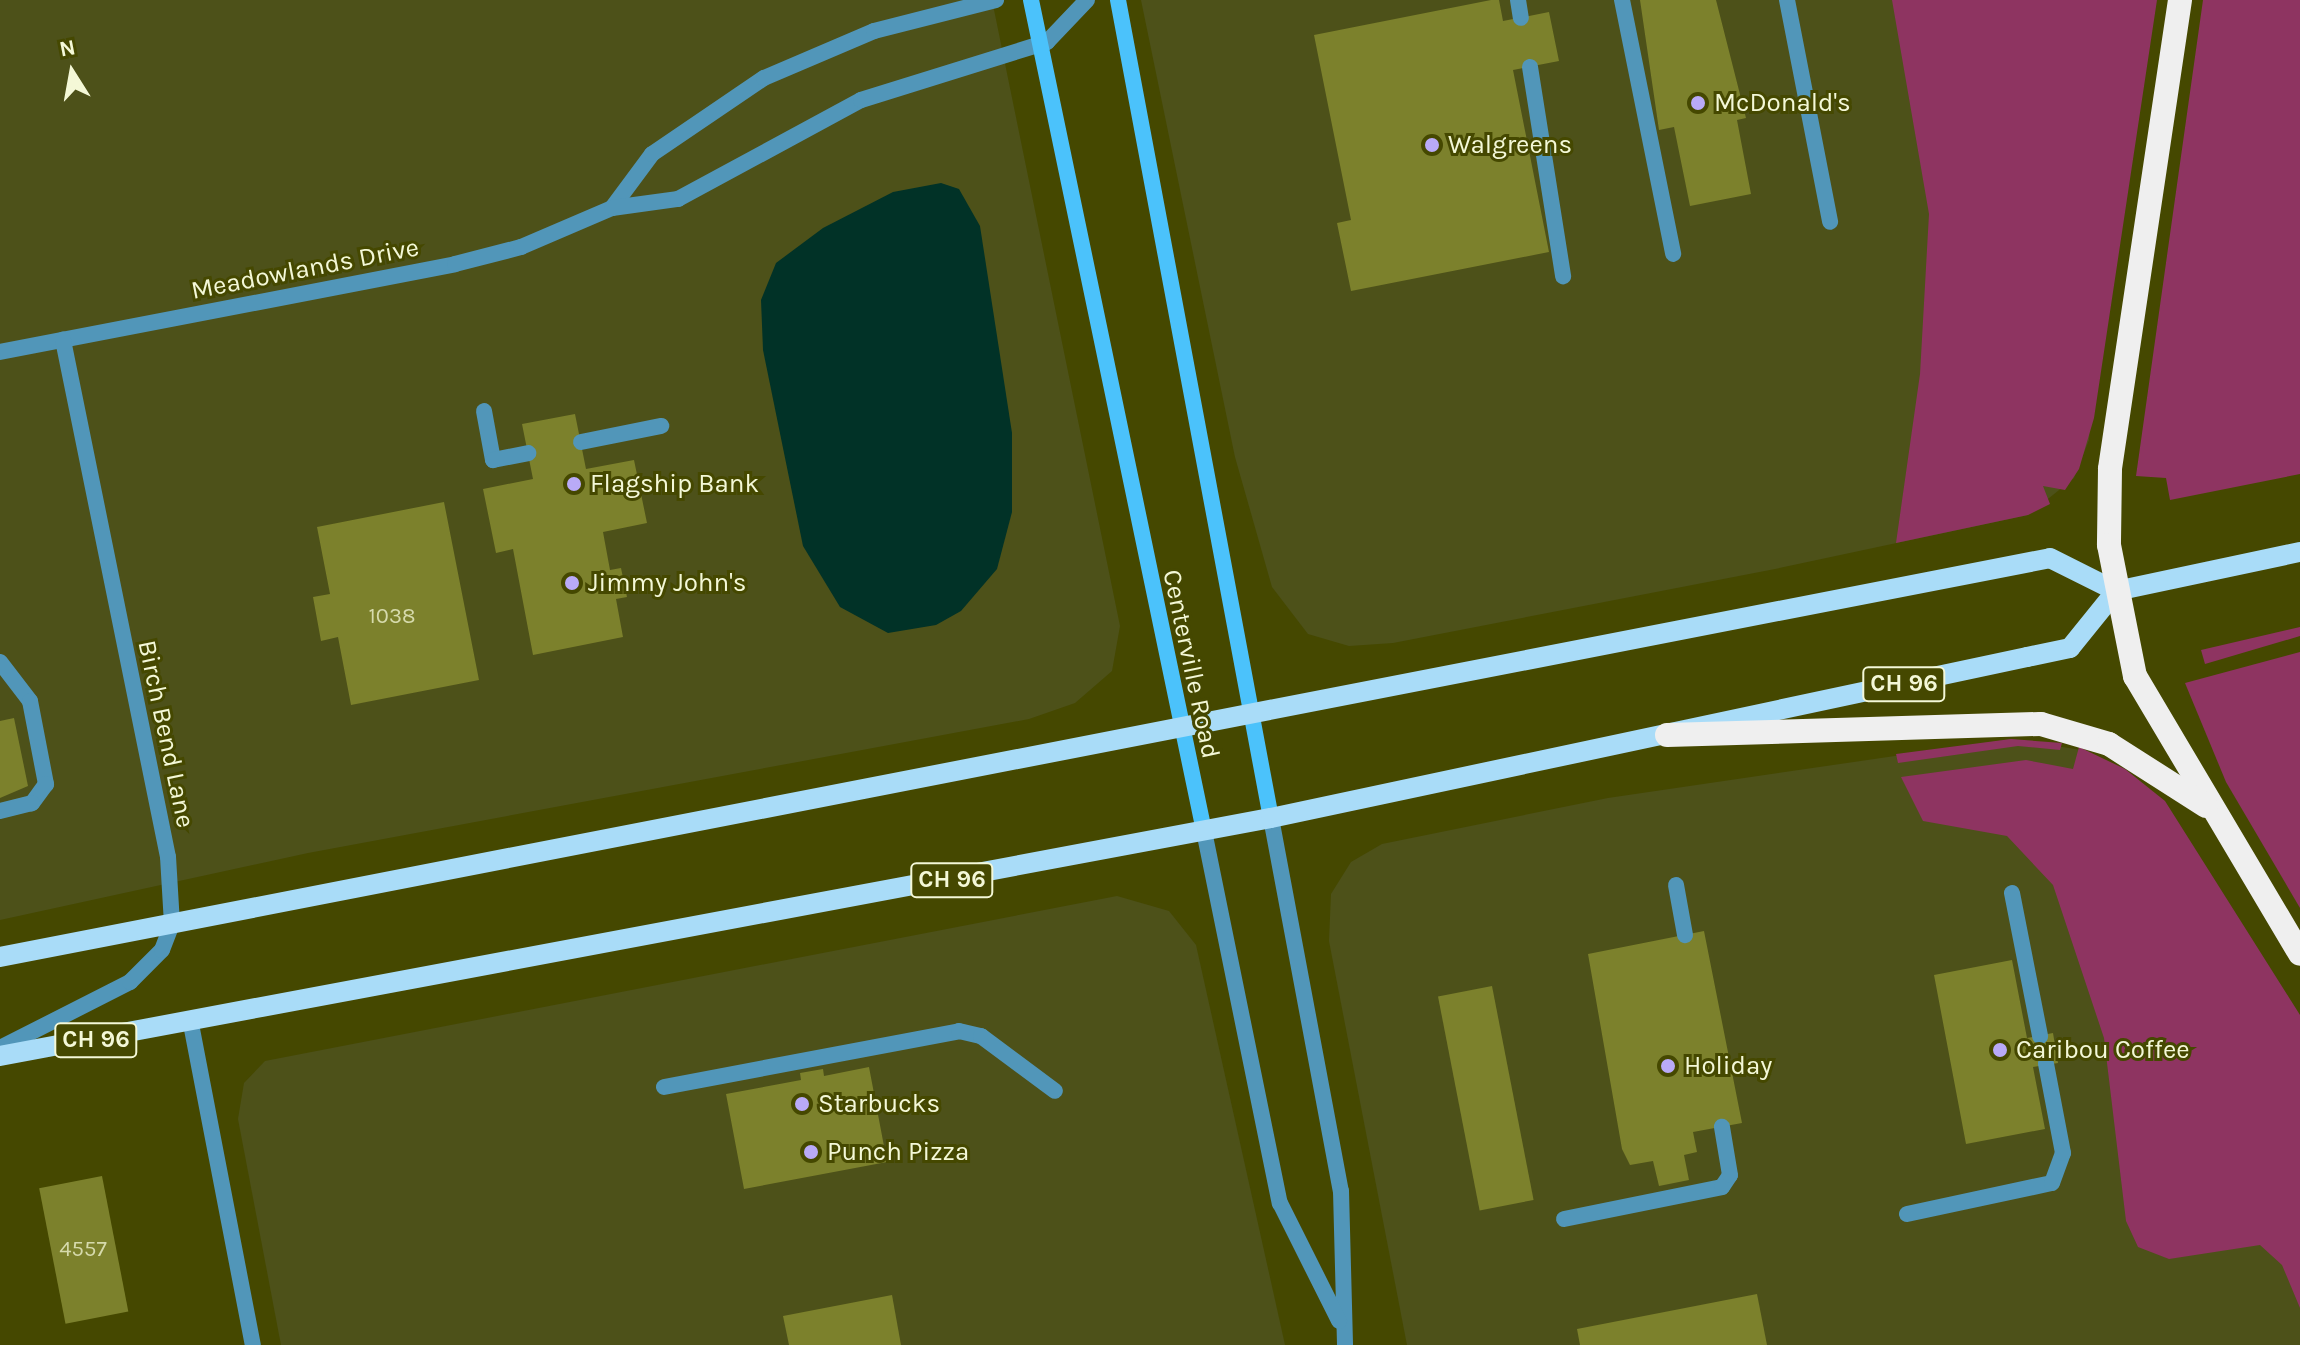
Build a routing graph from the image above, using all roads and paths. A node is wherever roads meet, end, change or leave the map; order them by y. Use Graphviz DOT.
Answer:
graph roads {
  1 [pos="996,0"];
  2 [pos="1031,0"];
  3 [pos="1087,0"];
  4 [pos="1118,0"];
  5 [pos="1518,0"];
  6 [pos="1622,0"];
  7 [pos="1787,0"];
  8 [pos="2180,0"];
  9 [pos="1521,18"];
  10 [pos="1040,46"];
  11 [pos="1530,67"];
  12 [pos="612,208"];
  13 [pos="1830,222"];
  14 [pos="1673,254"];
  15 [pos="1563,276"];
  16 [pos="63,340"];
  17 [pos="0,352"];
  18 [pos="484,411"];
  19 [pos="661,426"];
  20 [pos="581,442"];
  21 [pos="528,453"];
  22 [pos="2300,552"];
  23 [pos="2116,591"];
  24 [pos="0,662"];
  25 [pos="1255,715"];
  26 [pos="1180,730"];
  27 [pos="1667,735"];
  28 [pos="0,811"];
  29 [pos="2216,814"];
  30 [pos="1271,818"];
  31 [pos="1204,831"];
  32 [pos="1676,885"];
  33 [pos="2012,893"];
  34 [pos="172,924"];
  35 [pos="1685,935"];
  36 [pos="2300,954"];
  37 [pos="0,957"];
  38 [pos="191,1024"];
  39 [pos="2040,1036"];
  40 [pos="0,1048"];
  41 [pos="0,1056"];
  42 [pos="2046,1064"];
  43 [pos="664,1087"];
  44 [pos="1055,1091"];
  45 [pos="1722,1127"];
  46 [pos="1907,1214"];
  47 [pos="1564,1219"];
  48 [pos="1341,1326"];
  49 [pos="253,1345"];
  50 [pos="1345,1345"];
  1 -- 12 [label="street"];
  2 -- 10 [label="main road, Centerville Road"];
  3 -- 10 [label="street, Meadowlands Drive"];
  4 -- 25 [label="main road, Centerville Road"];
  5 -- 9 [label="street"];
  6 -- 14 [label="street"];
  7 -- 13 [label="street"];
  8 -- 23 [label="highway"];
  10 -- 12 [label="street, Meadowlands Drive"];
  10 -- 26 [label="main road, Centerville Road"];
  11 -- 15 [label="street"];
  12 -- 16 [label="street, Meadowlands Drive"];
  16 -- 17 [label="street, Meadowlands Drive"];
  16 -- 34 [label="street, Birch Bend Lane"];
  18 -- 21 [label="street"];
  19 -- 20 [label="street"];
  22 -- 23 [label="main road"];
  23 -- 25 [label="main road"];
  23 -- 27 [label="main road, CH 96"];
  23 -- 29 [label="highway"];
  24 -- 28 [label="street"];
  25 -- 26 [label="main road"];
  25 -- 30 [label="main road, Centerville Road"];
  26 -- 31 [label="main road, Centerville Road"];
  26 -- 34 [label="main road"];
  27 -- 29 [label="highway"];
  27 -- 30 [label="main road, CH 96"];
  29 -- 36 [label="highway"];
  30 -- 31 [label="main road, CH 96"];
  30 -- 48 [label="street, Centerville Road"];
  31 -- 38 [label="main road, CH 96"];
  31 -- 48 [label="street, Centerville Road"];
  32 -- 35 [label="street"];
  33 -- 39 [label="street"];
  34 -- 37 [label="main road"];
  34 -- 40 [label="street"];
  38 -- 41 [label="main road, CH 96"];
  38 -- 49 [label="street"];
  42 -- 46 [label="street"];
  43 -- 44 [label="street"];
  45 -- 47 [label="street"];
  48 -- 50 [label="street, Centerville Road"];
}
